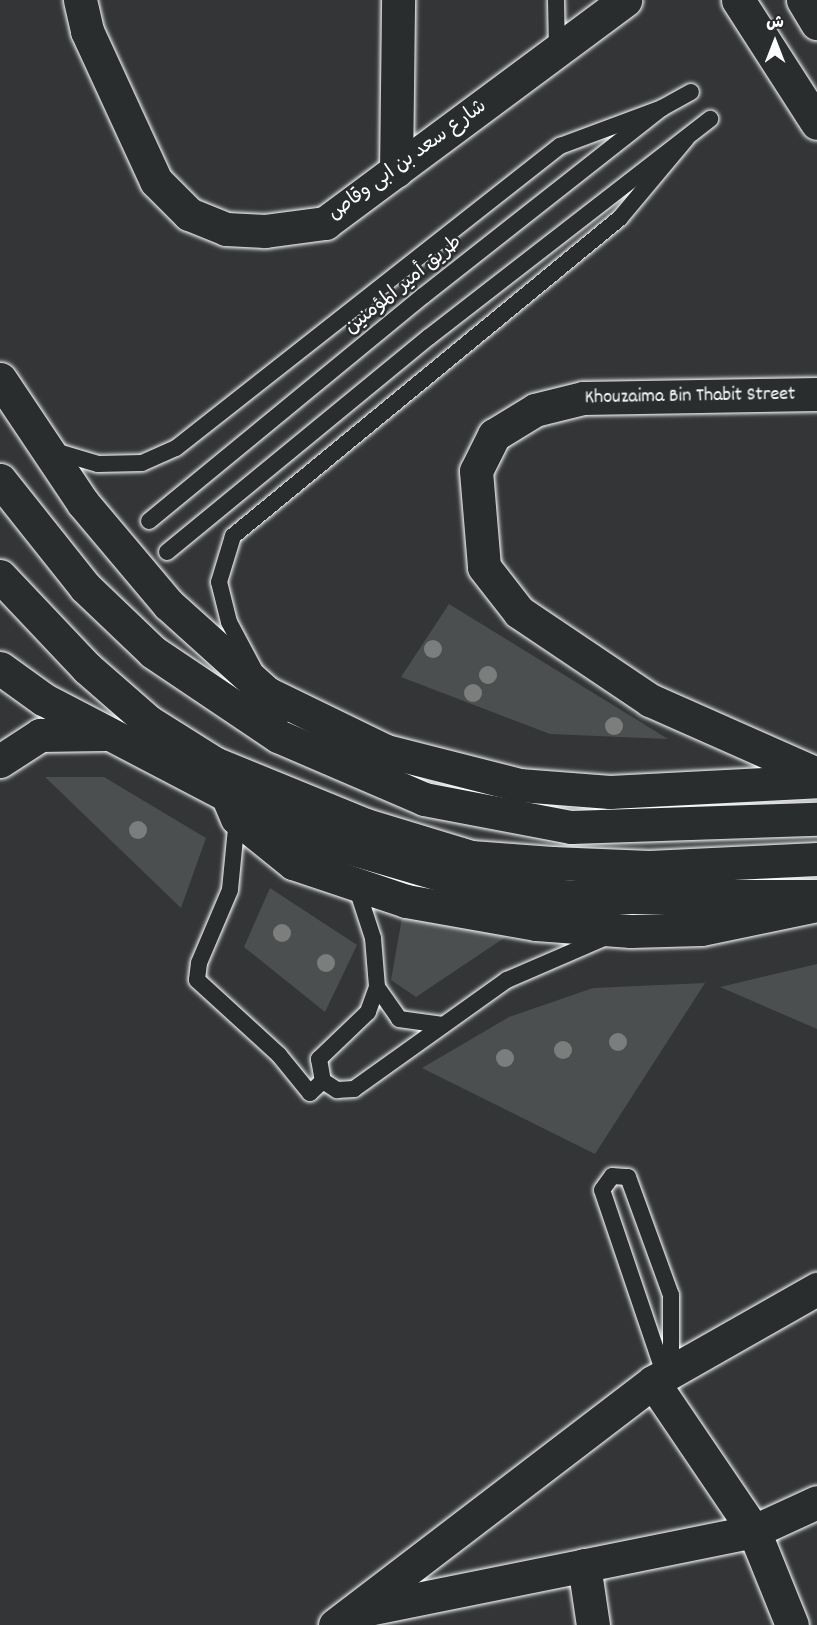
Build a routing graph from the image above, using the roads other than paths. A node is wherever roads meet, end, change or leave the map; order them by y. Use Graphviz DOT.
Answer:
graph roads {
  1 [pos="80,0"];
  2 [pos="398,0"];
  3 [pos="556,0"];
  4 [pos="625,0"];
  5 [pos="738,0"];
  6 [pos="803,0"];
  7 [pos="817,23"];
  8 [pos="557,50"];
  9 [pos="691,92"];
  10 [pos="662,108"];
  11 [pos="710,119"];
  12 [pos="817,123"];
  13 [pos="686,139"];
  14 [pos="396,171"];
  15 [pos="0,379"];
  16 [pos="817,394"];
  17 [pos="47,449"];
  18 [pos="0,480"];
  19 [pos="149,521"];
  20 [pos="167,552"];
  21 [pos="0,576"];
  22 [pos="0,668"];
  23 [pos="267,693"];
  24 [pos="110,734"];
  25 [pos="278,736"];
  26 [pos="0,761"];
  27 [pos="214,763"];
  28 [pos="817,774"];
  29 [pos="817,781"];
  30 [pos="519,785"];
  31 [pos="424,799"];
  32 [pos="232,807"];
  33 [pos="817,819"];
  34 [pos="366,825"];
  35 [pos="817,859"];
  36 [pos="480,886"];
  37 [pos="357,889"];
  38 [pos="817,896"];
  39 [pos="817,905"];
  40 [pos="631,931"];
  41 [pos="377,987"];
  42 [pos="443,1025"];
  43 [pos="323,1081"];
  44 [pos="817,1289"];
  45 [pos="663,1377"];
  46 [pos="817,1502"];
  47 [pos="754,1531"];
  48 [pos="584,1565"];
  49 [pos="343,1619"];
  50 [pos="593,1625"];
  51 [pos="792,1625"];
  1 -- 14 [label="main road, شارع سعد بن ابى وقاص"];
  2 -- 14 [label="main road"];
  3 -- 8 [label="lane"];
  4 -- 8 [label="main road, شارع سعد بن ابى وقاص"];
  5 -- 12 [label="main road"];
  6 -- 7 [label="main road"];
  8 -- 14 [label="main road, شارع سعد بن ابى وقاص"];
  9 -- 10 [label="lane, طريق أمير المؤمنين"];
  10 -- 17 [label="lane"];
  10 -- 19 [label="lane, طريق أمير المؤمنين"];
  11 -- 13 [label="lane"];
  13 -- 20 [label="lane"];
  13 -- 23 [label="lane"];
  15 -- 17 [label="main road"];
  16 -- 28 [label="main road, Khouzaima Bin Thabit Street"];
  17 -- 23 [label="main road"];
  18 -- 25 [label="main road"];
  21 -- 27 [label="main road"];
  22 -- 24 [label="main road"];
  23 -- 25 [label="main road"];
  23 -- 30 [label="main road"];
  24 -- 26 [label="main road"];
  24 -- 27 [label="main road"];
  24 -- 32 [label="main road"];
  25 -- 31 [label="main road"];
  27 -- 32 [label="main road"];
  27 -- 34 [label="main road"];
  29 -- 30 [label="main road"];
  30 -- 31 [label="main road"];
  31 -- 33 [label="main road"];
  32 -- 36 [label="main road"];
  32 -- 37 [label="main road"];
  32 -- 43 [label="lane"];
  34 -- 35 [label="main road"];
  34 -- 36 [label="main road"];
  36 -- 38 [label="main road"];
  37 -- 40 [label="main road"];
  37 -- 41 [label="lane"];
  39 -- 40 [label="main road"];
  40 -- 42 [label="lane"];
  41 -- 42 [label="lane"];
  41 -- 43 [label="lane"];
  42 -- 43 [label="lane"];
  44 -- 45 [label="main road"];
  45 -- 45 [label="lane"];
  45 -- 47 [label="main road"];
  45 -- 49 [label="main road"];
  46 -- 47 [label="main road"];
  47 -- 48 [label="main road"];
  47 -- 51 [label="main road"];
  48 -- 49 [label="main road"];
  48 -- 50 [label="main road"];
}
